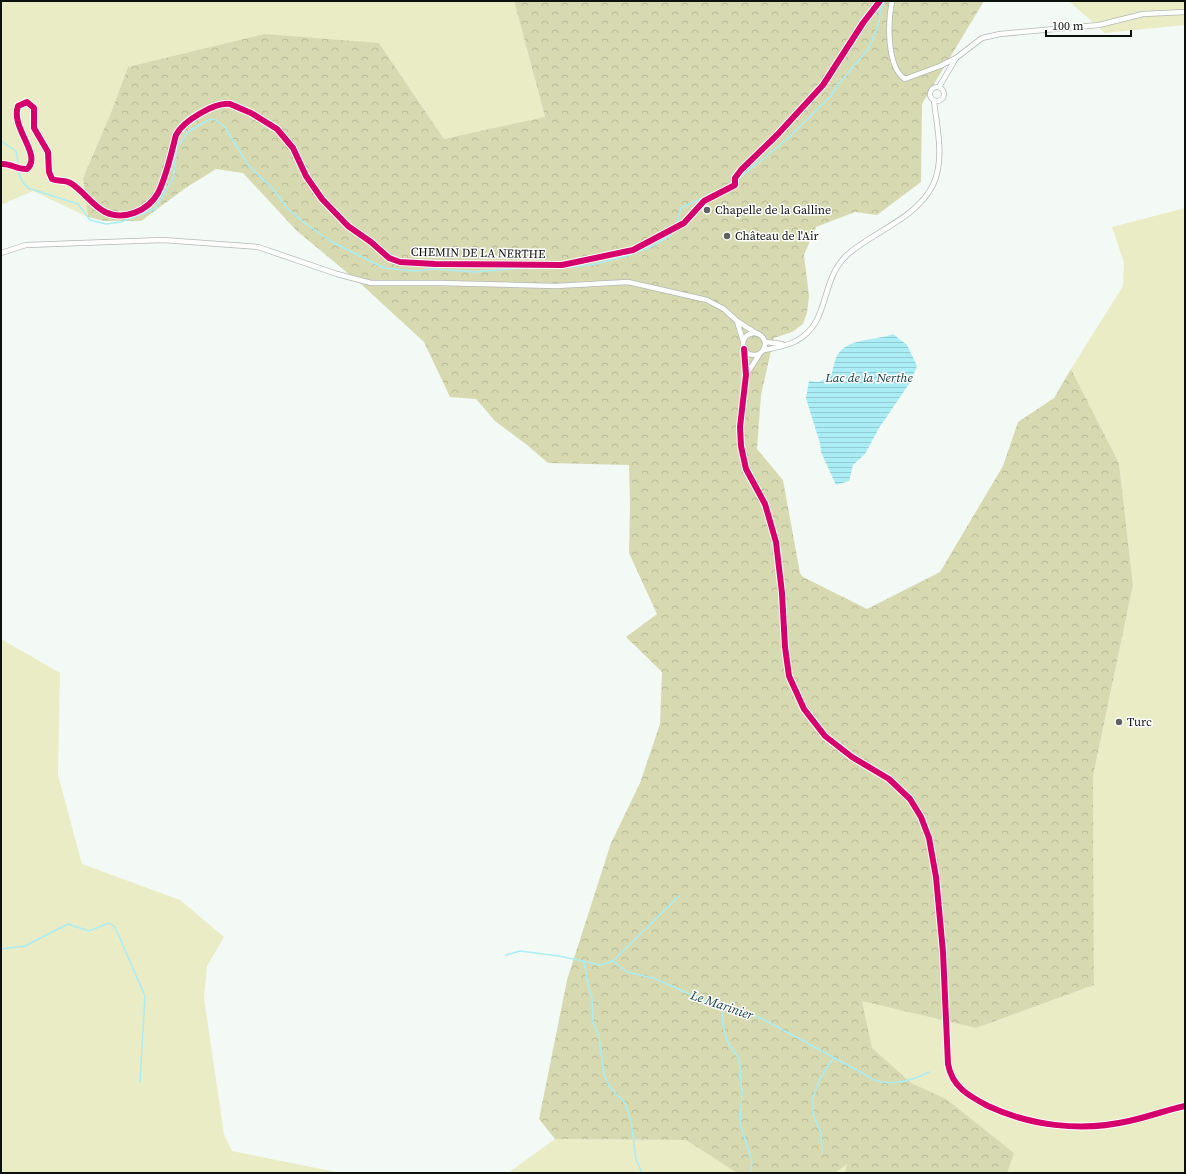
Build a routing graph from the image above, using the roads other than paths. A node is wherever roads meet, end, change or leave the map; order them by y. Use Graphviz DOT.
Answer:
graph roads {
  1 [pos="880,1"];
  2 [pos="892,1"];
  3 [pos="1185,12"];
  4 [pos="956,58"];
  5 [pos="939,87"];
  6 [pos="934,101"];
  7 [pos="1,164"];
  8 [pos="1,253"];
  9 [pos="737,321"];
  10 [pos="756,333"];
  11 [pos="743,341"];
  12 [pos="766,342"];
  13 [pos="786,345"];
  14 [pos="744,349"];
  15 [pos="764,350"];
  16 [pos="759,355"];
  17 [pos="746,375"];
  18 [pos="1185,1106"];
  1 -- 7 [label="street, CHEMIN DE LA NERTHE"];
  2 -- 4 [label="street"];
  3 -- 4 [label="street"];
  4 -- 5 [label="street"];
  5 -- 6 [label="street"];
  5 -- 6 [label="street"];
  6 -- 13 [label="street"];
  8 -- 9 [label="street"];
  9 -- 10 [label="street"];
  9 -- 11 [label="street"];
  10 -- 11 [label="street"];
  10 -- 12 [label="street"];
  11 -- 14 [label="street"];
  12 -- 13 [label="street"];
  12 -- 15 [label="street"];
  13 -- 15 [label="street"];
  14 -- 16 [label="street"];
  14 -- 17 [label="street"];
  15 -- 16 [label="street"];
  16 -- 17 [label="street"];
  17 -- 18 [label="street"];
}
